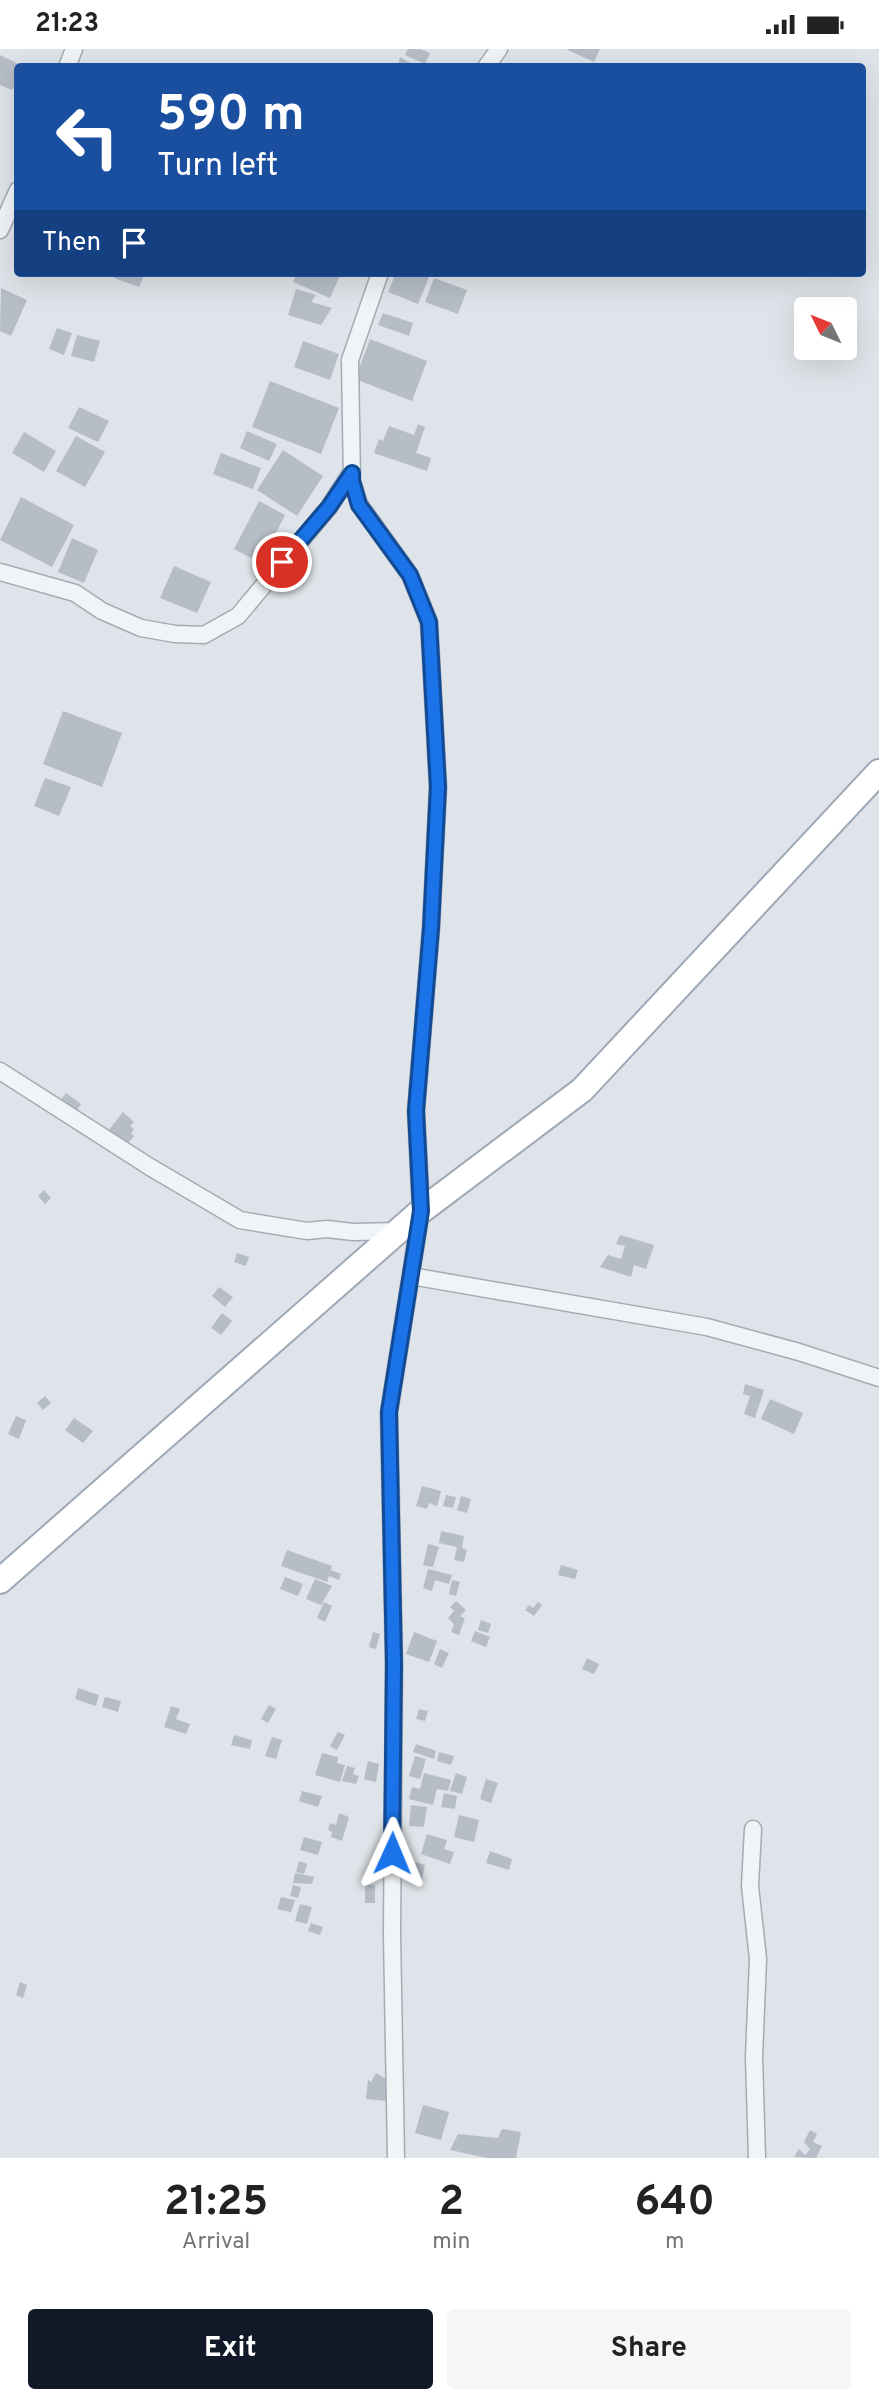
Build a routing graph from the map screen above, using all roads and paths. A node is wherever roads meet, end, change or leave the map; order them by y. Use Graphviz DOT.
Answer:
graph roads {
  1 [pos="14,199"];
  2 [pos="0,230"];
  3 [pos="379,277"];
  4 [pos="352,473"];
  5 [pos="0,572"];
  6 [pos="879,772"];
  7 [pos="0,1071"];
  8 [pos="421,1211"];
  9 [pos="398,1231"];
  10 [pos="411,1276"];
  11 [pos="879,1378"];
  12 [pos="0,1581"];
  13 [pos="753,1829"];
  14 [pos="396,2158"];
  15 [pos="757,2158"];
  1 -- 2 [label="street"];
  3 -- 4 [label="street"];
  4 -- 5 [label="street"];
  4 -- 8 [label="street"];
  6 -- 8 [label="main road"];
  7 -- 9 [label="street"];
  8 -- 9 [label="main road"];
  8 -- 10 [label="street"];
  9 -- 12 [label="main road"];
  10 -- 11 [label="street"];
  10 -- 14 [label="street"];
  13 -- 15 [label="street"];
}
